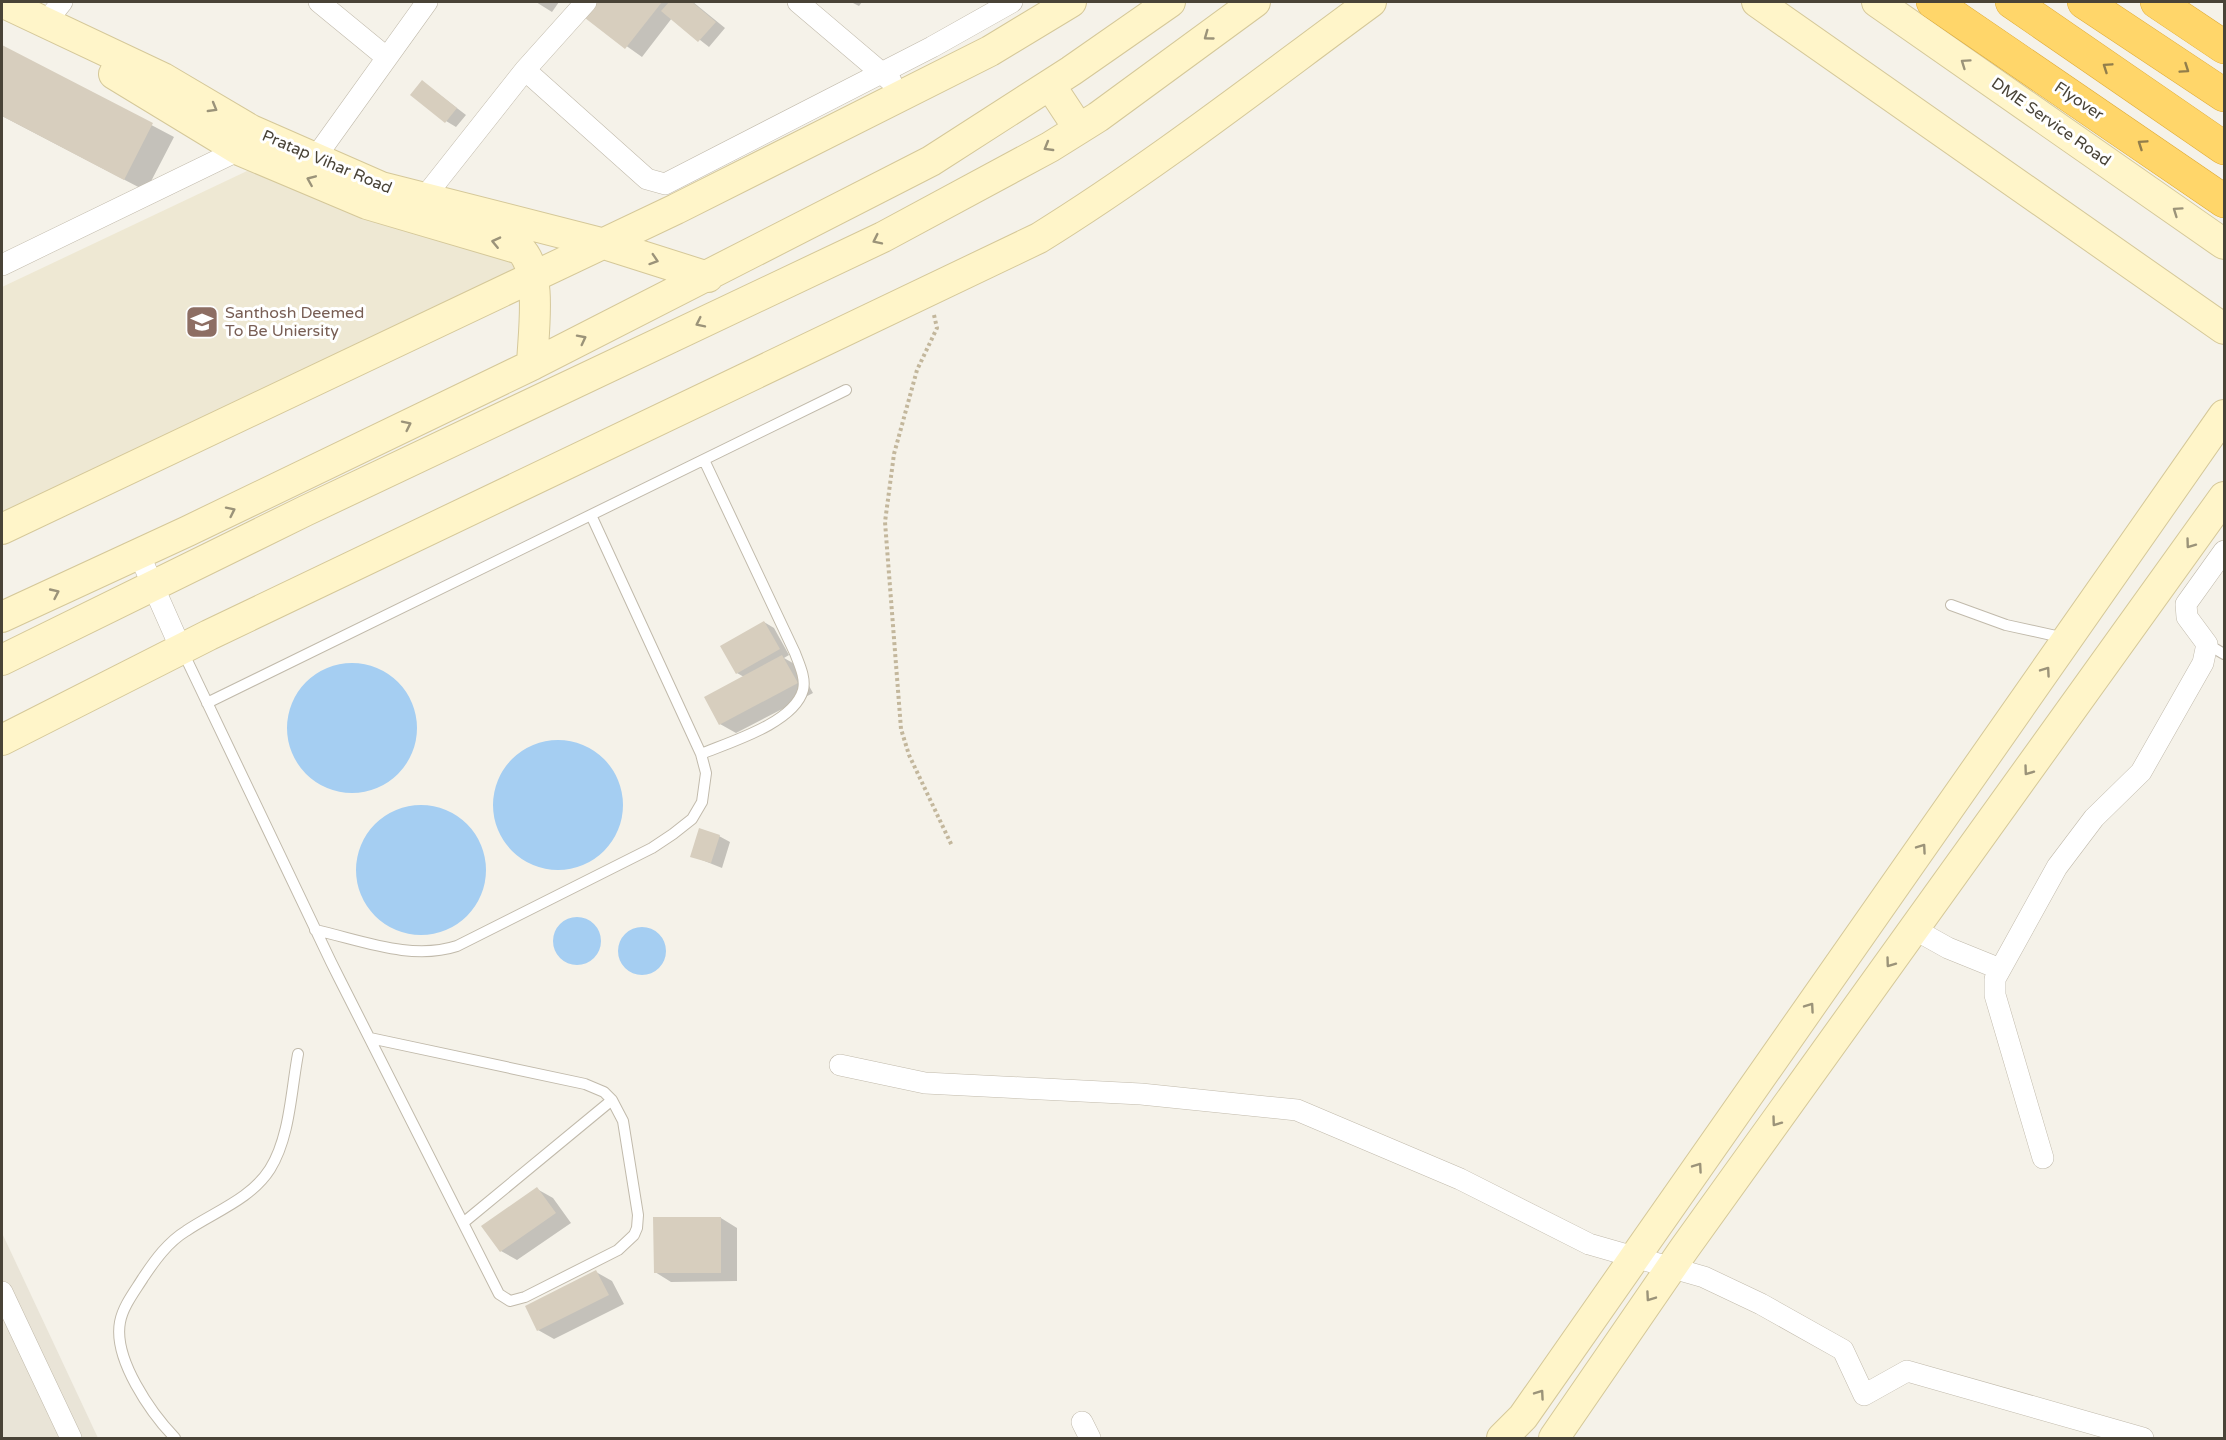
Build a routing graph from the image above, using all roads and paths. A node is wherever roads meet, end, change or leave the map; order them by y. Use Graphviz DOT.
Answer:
graph roads {
  1 [pos="2,2"];
  2 [pos="319,2"];
  3 [pos="427,2"];
  4 [pos="586,2"];
  5 [pos="798,2"];
  6 [pos="1011,2"];
  7 [pos="1071,2"];
  8 [pos="1170,2"];
  9 [pos="1255,2"];
  10 [pos="1371,2"];
  11 [pos="1757,2"];
  12 [pos="1877,2"];
  13 [pos="1933,2"];
  14 [pos="2012,2"];
  15 [pos="2084,2"];
  16 [pos="2157,2"];
  17 [pos="54,12"];
  18 [pos="2,18"];
  19 [pos="1034,25"];
  20 [pos="2224,47"];
  21 [pos="386,57"];
  22 [pos="525,70"];
  23 [pos="881,72"];
  24 [pos="1050,85"];
  25 [pos="907,93"];
  26 [pos="2224,95"];
  27 [pos="1079,129"];
  28 [pos="245,140"];
  29 [pos="2224,148"];
  30 [pos="315,158"];
  31 [pos="674,194"];
  32 [pos="423,199"];
  33 [pos="2224,201"];
  34 [pos="601,243"];
  35 [pos="2224,244"];
  36 [pos="2,265"];
  37 [pos="708,277"];
  38 [pos="534,278"];
  39 [pos="920,295"];
  40 [pos="2224,329"];
  41 [pos="532,365"];
  42 [pos="846,390"];
  43 [pos="2224,415"];
  44 [pos="704,460"];
  45 [pos="2224,496"];
  46 [pos="591,515"];
  47 [pos="2,530"];
  48 [pos="2224,551"];
  49 [pos="139,554"];
  50 [pos="152,586"];
  51 [pos="1951,605"];
  52 [pos="2,617"];
  53 [pos="2068,638"];
  54 [pos="182,649"];
  55 [pos="2216,649"];
  56 [pos="2,660"];
  57 [pos="207,702"];
  58 [pos="2017,712"];
  59 [pos="2052,737"];
  60 [pos="2,740"];
  61 [pos="701,754"];
  62 [pos="952,846"];
  63 [pos="1914,929"];
  64 [pos="315,930"];
  65 [pos="2000,969"];
  66 [pos="370,1038"];
  67 [pos="298,1054"];
  68 [pos="840,1065"];
  69 [pos="612,1100"];
  70 [pos="2043,1158"];
  71 [pos="463,1223"];
  72 [pos="1683,1251"];
  73 [pos="1635,1257"];
  74 [pos="2,1292"];
  75 [pos="71,1438"];
  76 [pos="175,1438"];
  77 [pos="1502,1438"];
  78 [pos="1554,1438"];
  79 [pos="2143,1438"];
  1 -- 17 [label="street, Pratap Vihar Road"];
  2 -- 21 [label="street"];
  3 -- 21 [label="street"];
  4 -- 22 [label="street"];
  5 -- 23 [label="street"];
  6 -- 19 [label="street"];
  6 -- 23 [label="street"];
  7 -- 19 [label="street"];
  8 -- 24 [label="street"];
  9 -- 27 [label="street, one-way"];
  10 -- 39 [label="street"];
  11 -- 40 [label="street"];
  35 -- 12 [label="street, DME Service Road, one-way"];
  33 -- 13 [label="highway, Flyover, one-way"];
  29 -- 14 [label="highway, one-way"];
  15 -- 26 [label="highway, one-way"];
  16 -- 20 [label="highway"];
  17 -- 28 [label="street, Pratap Vihar Road, one-way"];
  18 -- 28 [label="street, Pratap Vihar Road"];
  19 -- 25 [label="street"];
  21 -- 30 [label="street"];
  22 -- 31 [label="street"];
  22 -- 32 [label="street"];
  23 -- 25 [label="street"];
  23 -- 31 [label="street"];
  24 -- 27 [label="street"];
  24 -- 37 [label="street"];
  25 -- 31 [label="street"];
  27 -- 50 [label="street, one-way"];
  28 -- 30 [label="street, Pratap Vihar Road"];
  28 -- 36 [label="street"];
  38 -- 28 [label="street, Pratap Vihar Road, one-way"];
  30 -- 32 [label="street, Pratap Vihar Road"];
  31 -- 34 [label="street"];
  32 -- 34 [label="street, Pratap Vihar Road"];
  34 -- 37 [label="street, Pratap Vihar Road, one-way"];
  34 -- 38 [label="street"];
  41 -- 37 [label="street, one-way"];
  38 -- 41 [label="street, Pratap Vihar Road"];
  38 -- 47 [label="street"];
  39 -- 54 [label="street"];
  39 -- 62 [label="path"];
  49 -- 41 [label="street, one-way"];
  42 -- 44 [label="lane"];
  43 -- 53 [label="street"];
  44 -- 46 [label="lane"];
  44 -- 61 [label="lane"];
  45 -- 59 [label="street, one-way"];
  46 -- 57 [label="lane"];
  46 -- 61 [label="lane"];
  48 -- 55 [label="street"];
  49 -- 50 [label="street"];
  52 -- 49 [label="street, one-way"];
  50 -- 54 [label="street"];
  50 -- 56 [label="street"];
  51 -- 53 [label="lane"];
  58 -- 53 [label="street, one-way"];
  54 -- 57 [label="lane"];
  54 -- 60 [label="street"];
  55 -- 65 [label="street"];
  57 -- 64 [label="lane"];
  58 -- 59 [label="street"];
  73 -- 58 [label="street, one-way"];
  59 -- 63 [label="street, one-way"];
  61 -- 64 [label="lane"];
  63 -- 65 [label="street"];
  63 -- 72 [label="street, one-way"];
  64 -- 66 [label="lane"];
  65 -- 70 [label="street"];
  66 -- 69 [label="lane"];
  66 -- 71 [label="lane"];
  67 -- 76 [label="lane"];
  68 -- 73 [label="street"];
  69 -- 71 [label="lane"];
  69 -- 71 [label="lane"];
  72 -- 73 [label="street"];
  72 -- 78 [label="street, one-way"];
  72 -- 79 [label="street"];
  77 -- 73 [label="street, one-way"];
  74 -- 75 [label="street"];
}
